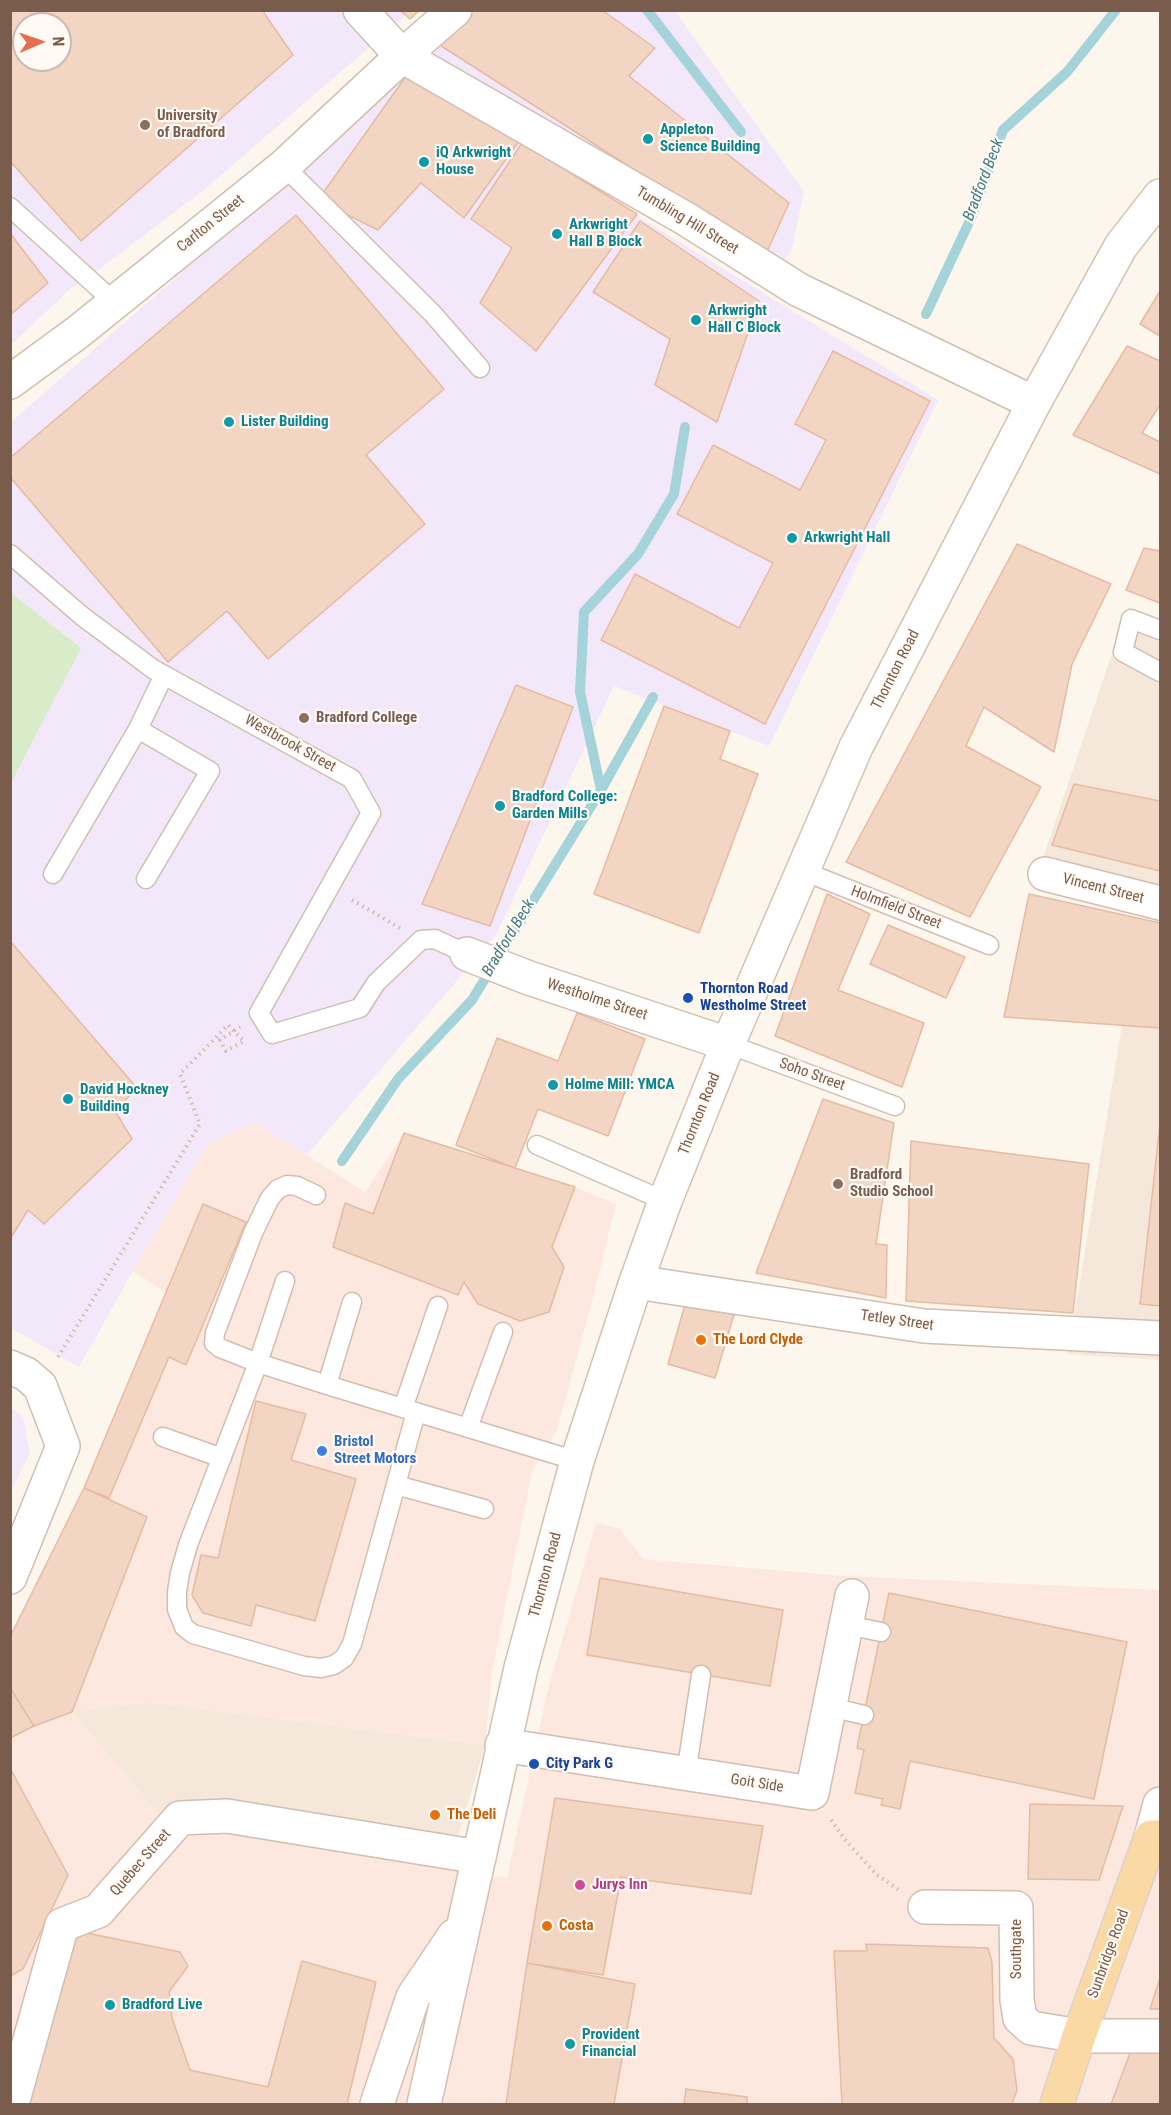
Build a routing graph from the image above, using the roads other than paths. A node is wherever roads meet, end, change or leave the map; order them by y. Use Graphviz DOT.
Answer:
graph roads {
  1 [pos="360,10"];
  2 [pos="455,10"];
  3 [pos="402,56"];
  4 [pos="284,166"];
  5 [pos="1161,196"];
  6 [pos="10,207"];
  7 [pos="114,302"];
  8 [pos="480,368"];
  9 [pos="10,382"];
  10 [pos="1034,403"];
  11 [pos="10,554"];
  12 [pos="1161,630"];
  13 [pos="1161,672"];
  14 [pos="165,675"];
  15 [pos="138,729"];
  16 [pos="803,871"];
  17 [pos="53,874"];
  18 [pos="1045,874"];
  19 [pos="146,879"];
  20 [pos="1161,903"];
  21 [pos="989,945"];
  22 [pos="466,954"];
  23 [pos="728,1044"];
  24 [pos="896,1106"];
  25 [pos="537,1145"];
  26 [pos="316,1195"];
  27 [pos="665,1201"];
  28 [pos="285,1281"];
  29 [pos="636,1282"];
  30 [pos="352,1302"];
  31 [pos="438,1306"];
  32 [pos="503,1332"];
  33 [pos="1161,1338"];
  34 [pos="258,1362"];
  35 [pos="10,1367"];
  36 [pos="327,1385"];
  37 [pos="409,1410"];
  38 [pos="468,1428"];
  39 [pos="162,1437"];
  40 [pos="222,1458"];
  41 [pos="577,1461"];
  42 [pos="396,1485"];
  43 [pos="484,1509"];
  44 [pos="10,1577"];
  45 [pos="849,1610"];
  46 [pos="881,1632"];
  47 [pos="701,1675"];
  48 [pos="830,1707"];
  49 [pos="864,1715"];
  50 [pos="502,1745"];
  51 [pos="686,1774"];
  52 [pos="1161,1804"];
  53 [pos="1156,1837"];
  54 [pos="479,1857"];
  55 [pos="925,1907"];
  56 [pos="465,1919"];
  57 [pos="1079,2036"];
  58 [pos="1161,2036"];
  59 [pos="12,2104"];
  60 [pos="377,2104"];
  61 [pos="424,2104"];
  62 [pos="1057,2104"];
  1 -- 3 [label="street, Tumbling Hill Street"];
  2 -- 3 [label="street, Carlton Street"];
  3 -- 4 [label="street, Carlton Street"];
  3 -- 10 [label="street, Tumbling Hill Street"];
  4 -- 7 [label="street, Carlton Street"];
  4 -- 8 [label="lane"];
  5 -- 10 [label="street, Thornton Road"];
  6 -- 7 [label="lane"];
  7 -- 9 [label="street, Carlton Street"];
  10 -- 16 [label="street, Thornton Road"];
  11 -- 14 [label="lane, Westbrook Street"];
  12 -- 13 [label="lane"];
  14 -- 15 [label="lane"];
  14 -- 22 [label="lane, Westbrook Street"];
  15 -- 17 [label="lane"];
  15 -- 19 [label="lane"];
  16 -- 21 [label="lane, Holmfield Street"];
  16 -- 23 [label="street, Thornton Road"];
  18 -- 20 [label="street, Vincent Street"];
  22 -- 23 [label="street, Westholme Street"];
  23 -- 24 [label="lane, Soho Street"];
  23 -- 27 [label="street, Thornton Road"];
  25 -- 27 [label="lane"];
  26 -- 34 [label="lane"];
  27 -- 29 [label="street, Thornton Road"];
  28 -- 34 [label="lane"];
  29 -- 33 [label="street, Tetley Street"];
  29 -- 41 [label="street, Thornton Road"];
  30 -- 36 [label="lane"];
  31 -- 37 [label="lane"];
  32 -- 38 [label="lane"];
  34 -- 36 [label="lane"];
  34 -- 40 [label="lane"];
  35 -- 44 [label="street"];
  36 -- 37 [label="lane"];
  37 -- 38 [label="lane"];
  37 -- 42 [label="lane"];
  38 -- 41 [label="lane"];
  39 -- 40 [label="lane"];
  40 -- 42 [label="lane"];
  41 -- 50 [label="street, Thornton Road"];
  42 -- 43 [label="lane"];
  45 -- 46 [label="lane"];
  45 -- 48 [label="street"];
  47 -- 51 [label="lane"];
  48 -- 49 [label="lane"];
  48 -- 51 [label="street, Goit Side"];
  50 -- 51 [label="street, Goit Side"];
  50 -- 54 [label="street, Thornton Road"];
  52 -- 53 [label="street, Sunbridge Road"];
  53 -- 57 [label="main road, Sunbridge Road"];
  54 -- 56 [label="street, Thornton Road"];
  54 -- 59 [label="street, Quebec Street"];
  55 -- 57 [label="street, Southgate"];
  56 -- 60 [label="street"];
  56 -- 61 [label="street, Thornton Road"];
  57 -- 58 [label="street"];
  57 -- 62 [label="main road, Sunbridge Road"];
}
